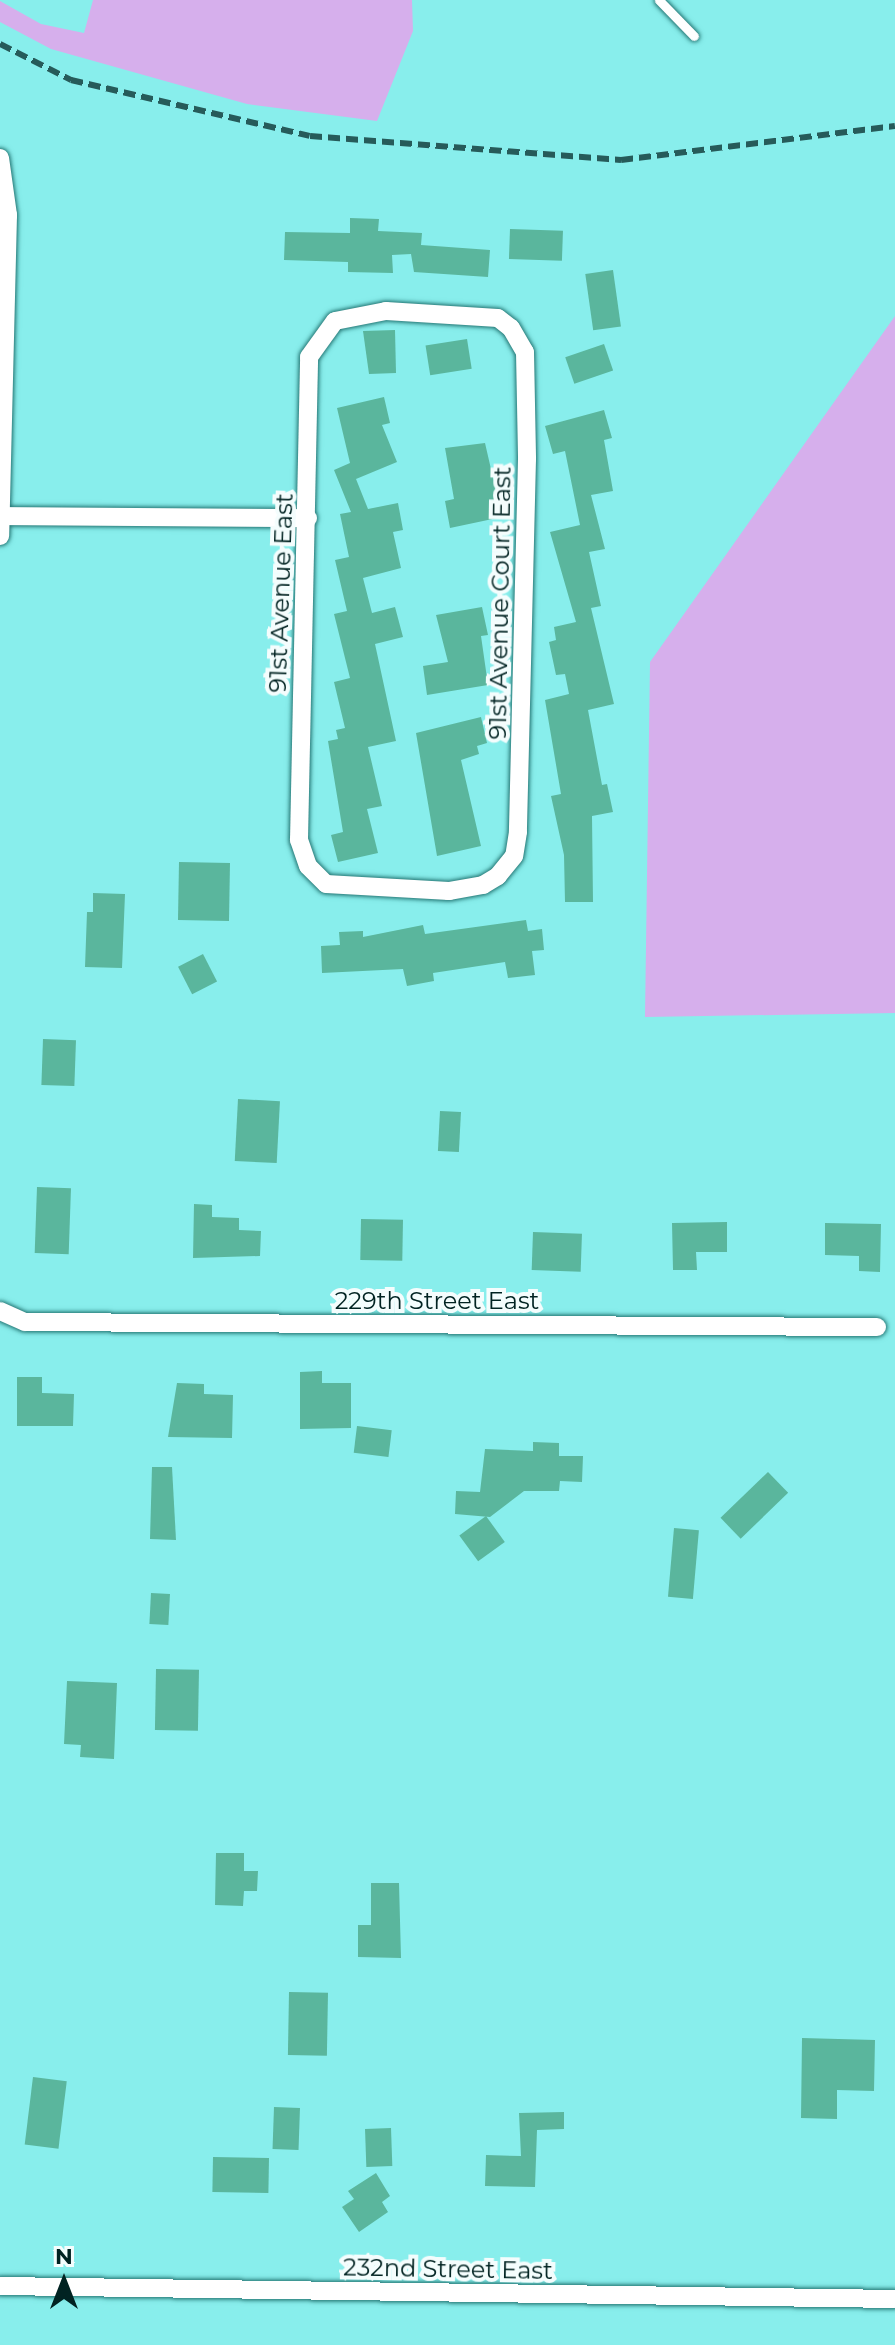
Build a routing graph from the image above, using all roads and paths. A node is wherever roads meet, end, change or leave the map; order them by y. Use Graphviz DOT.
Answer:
graph roads {
  1 [pos="659,0"];
  2 [pos="694,36"];
  3 [pos="0,158"];
  4 [pos="511,328"];
  5 [pos="1,516"];
  6 [pos="308,518"];
  7 [pos="0,536"];
  8 [pos="313,871"];
  9 [pos="0,1311"];
  10 [pos="877,1327"];
  11 [pos="0,2286"];
  12 [pos="895,2299"];
  1 -- 2 [label="lane"];
  3 -- 5 [label="street"];
  4 -- 6 [label="street, 91st Avenue East"];
  4 -- 8 [label="street, 91st Avenue Court East"];
  5 -- 6 [label="street"];
  5 -- 7 [label="street"];
  6 -- 8 [label="street, 91st Avenue East"];
  9 -- 10 [label="street, 229th Street East"];
  11 -- 12 [label="street, 232nd Street East"];
}
